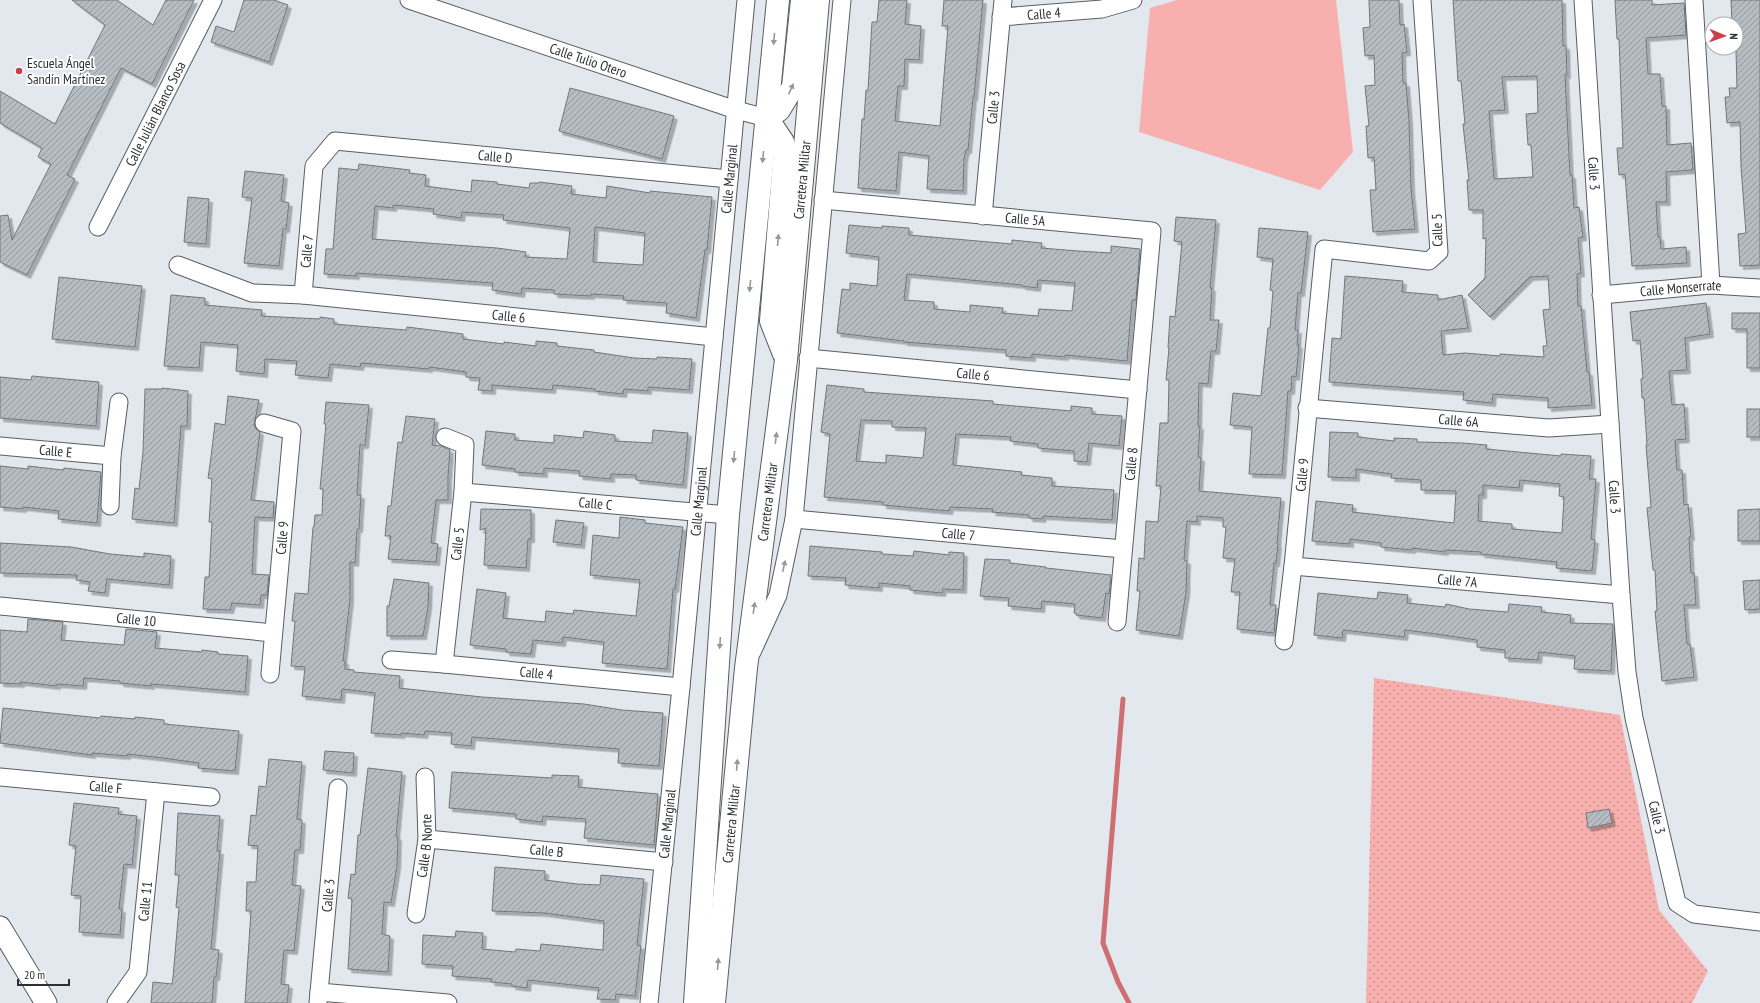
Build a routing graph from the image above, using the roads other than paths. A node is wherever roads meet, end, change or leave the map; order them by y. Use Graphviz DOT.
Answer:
graph roads {
  1 [pos="213,0"];
  2 [pos="409,0"];
  3 [pos="746,0"];
  4 [pos="778,0"];
  5 [pos="802,0"];
  6 [pos="818,0"];
  7 [pos="842,0"];
  8 [pos="1133,0"];
  9 [pos="1422,0"];
  10 [pos="1583,0"];
  11 [pos="1694,0"];
  12 [pos="1002,8"];
  13 [pos="736,110"];
  14 [pos="767,118"];
  15 [pos="729,179"];
  16 [pos="823,200"];
  17 [pos="310,208"];
  18 [pos="983,216"];
  19 [pos="98,227"];
  20 [pos="178,265"];
  21 [pos="1711,285"];
  22 [pos="1760,288"];
  23 [pos="303,295"];
  24 [pos="1601,295"];
  25 [pos="1145,306"];
  26 [pos="714,337"];
  27 [pos="1314,337"];
  28 [pos="808,358"];
  29 [pos="786,360"];
  30 [pos="1138,390"];
  31 [pos="119,402"];
  32 [pos="1307,408"];
  33 [pos="264,423"];
  34 [pos="1610,424"];
  35 [pos="445,437"];
  36 [pos="0,446"];
  37 [pos="112,456"];
  38 [pos="463,492"];
  39 [pos="110,506"];
  40 [pos="698,514"];
  41 [pos="728,515"];
  42 [pos="794,519"];
  43 [pos="1123,549"];
  44 [pos="1293,566"];
  45 [pos="1621,595"];
  46 [pos="0,606"];
  47 [pos="1117,622"];
  48 [pos="273,633"];
  49 [pos="1284,641"];
  50 [pos="391,660"];
  51 [pos="444,664"];
  52 [pos="746,668"];
  53 [pos="270,674"];
  54 [pos="682,688"];
  55 [pos="0,777"];
  56 [pos="425,777"];
  57 [pos="338,788"];
  58 [pos="156,792"];
  59 [pos="211,797"];
  60 [pos="427,839"];
  61 [pos="664,862"];
  62 [pos="416,914"];
  63 [pos="1760,922"];
  64 [pos="0,927"];
  65 [pos="318,997"];
  66 [pos="46,1003"];
  67 [pos="116,1003"];
  68 [pos="448,1003"];
  69 [pos="649,1003"];
  70 [pos="695,1003"];
  71 [pos="714,1003"];
  1 -- 19 [label="street, Calle Julián Blanco Sosa"];
  2 -- 13 [label="street, Calle Tulio Otero"];
  3 -- 13 [label="street, Calle Marginal"];
  4 -- 14 [label="main road, Carretera Militar, one-way"];
  14 -- 5 [label="main road, one-way"];
  6 -- 29 [label="main road, Carretera Militar"];
  7 -- 16 [label="street"];
  8 -- 12 [label="street, Calle 4"];
  9 -- 27 [label="street, Calle 5"];
  10 -- 24 [label="street, Calle 3"];
  11 -- 21 [label="street"];
  12 -- 18 [label="street, Calle 3"];
  13 -- 14 [label="street, Calle Tulio Otero"];
  13 -- 15 [label="street, Calle Marginal"];
  29 -- 14 [label="main road, one-way"];
  14 -- 41 [label="main road, Carretera Militar, one-way"];
  15 -- 17 [label="street, Calle D"];
  15 -- 26 [label="street, Calle Marginal"];
  16 -- 18 [label="street, Calle 5A"];
  16 -- 28 [label="street"];
  17 -- 23 [label="street, Calle 7"];
  18 -- 25 [label="street, Calle 5A"];
  20 -- 23 [label="street, Calle 6"];
  21 -- 22 [label="street, Calle Monserrate"];
  21 -- 24 [label="street, Calle Monserrate"];
  23 -- 26 [label="street, Calle 6"];
  24 -- 34 [label="street, Calle 3"];
  25 -- 30 [label="street, Calle 8"];
  26 -- 40 [label="street, Calle Marginal"];
  27 -- 32 [label="street, Calle 9"];
  28 -- 30 [label="street, Calle 6"];
  28 -- 42 [label="street"];
  52 -- 29 [label="main road, Carretera Militar, one-way"];
  30 -- 43 [label="street, Calle 8"];
  31 -- 37 [label="street"];
  32 -- 34 [label="street, Calle 6A"];
  32 -- 44 [label="street, Calle 9"];
  33 -- 48 [label="street, Calle 9"];
  34 -- 45 [label="street, Calle 3"];
  35 -- 38 [label="street, Calle 5"];
  36 -- 37 [label="street, Calle E"];
  37 -- 39 [label="street"];
  38 -- 40 [label="street, Calle C"];
  38 -- 51 [label="street, Calle 5"];
  40 -- 41 [label="street, Calle C"];
  40 -- 54 [label="street, Calle Marginal"];
  41 -- 70 [label="main road, Carretera Militar, one-way"];
  42 -- 43 [label="street, Calle 7"];
  52 -- 42 [label="street, one-way"];
  43 -- 47 [label="street, Calle 8"];
  44 -- 45 [label="street, Calle 7A"];
  44 -- 49 [label="street, Calle 9"];
  45 -- 63 [label="street, Calle 3"];
  46 -- 48 [label="street, Calle 10"];
  48 -- 53 [label="street, Calle 9"];
  50 -- 51 [label="street, Calle 4"];
  51 -- 54 [label="street, Calle 4"];
  71 -- 52 [label="main road, Carretera Militar, one-way"];
  54 -- 61 [label="street, Calle Marginal"];
  55 -- 58 [label="street, Calle F"];
  56 -- 60 [label="street, Calle B Norte"];
  57 -- 65 [label="street, Calle 3"];
  58 -- 59 [label="street, Calle F"];
  58 -- 67 [label="street, Calle 11"];
  60 -- 61 [label="street, Calle B"];
  60 -- 62 [label="street, Calle B Norte"];
  61 -- 69 [label="street, Calle Marginal"];
  64 -- 66 [label="street"];
  65 -- 68 [label="street"];
}
